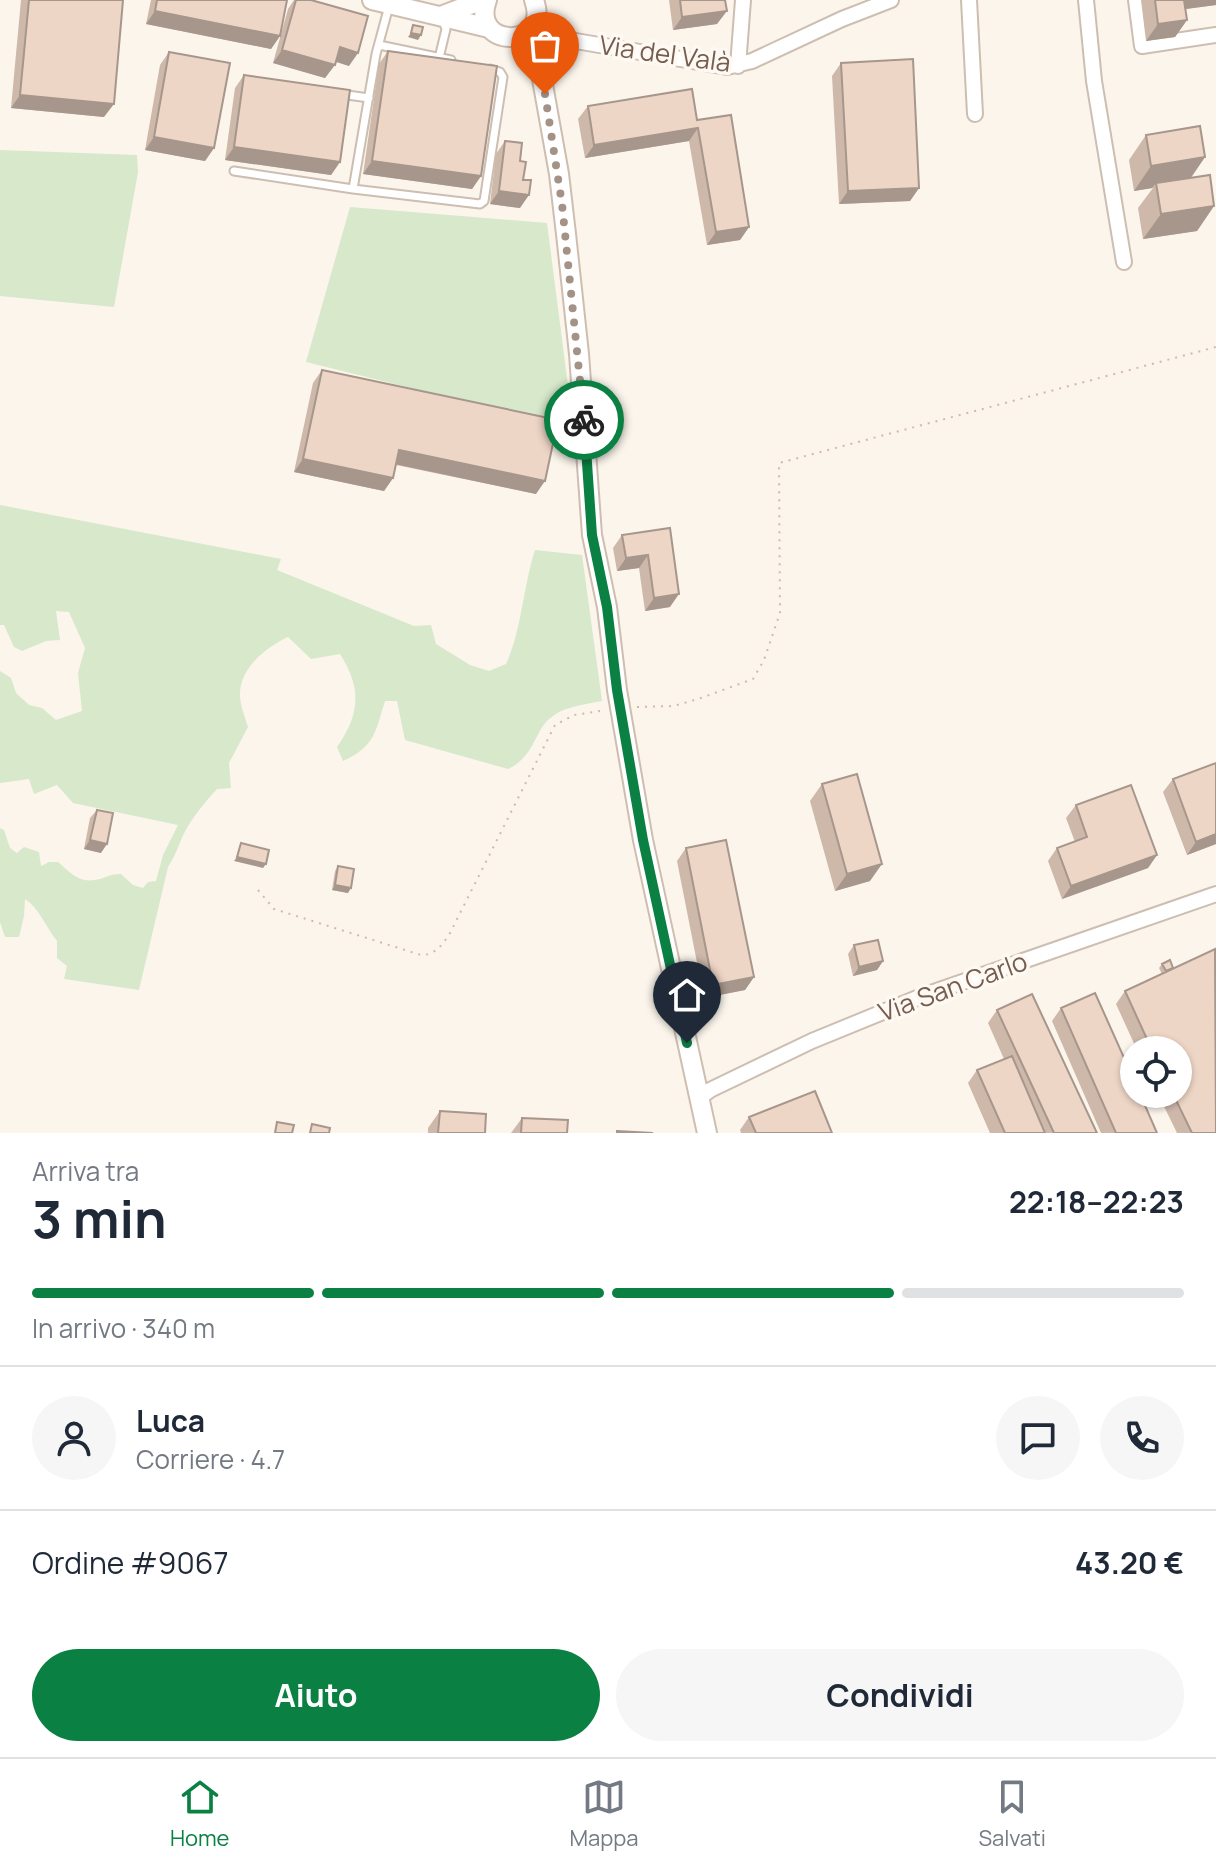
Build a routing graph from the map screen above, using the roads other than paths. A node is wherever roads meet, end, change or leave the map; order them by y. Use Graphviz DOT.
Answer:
graph roads {
  1 [pos="484,0"];
  2 [pos="534,0"];
  3 [pos="743,0"];
  4 [pos="891,0"];
  5 [pos="969,0"];
  6 [pos="1086,0"];
  7 [pos="1136,0"];
  8 [pos="380,2"];
  9 [pos="441,16"];
  10 [pos="534,23"];
  11 [pos="489,28"];
  12 [pos="1216,35"];
  13 [pos="511,39"];
  14 [pos="570,40"];
  15 [pos="379,45"];
  16 [pos="439,58"];
  17 [pos="467,64"];
  18 [pos="540,64"];
  19 [pos="738,66"];
  20 [pos="480,67"];
  21 [pos="325,92"];
  22 [pos="369,98"];
  23 [pos="975,114"];
  24 [pos="234,171"];
  25 [pos="353,189"];
  26 [pos="1124,262"];
  27 [pos="1216,894"];
  28 [pos="699,1098"];
  29 [pos="707,1133"];
  1 -- 9 [label="street"];
  1 -- 11 [label="street"];
  2 -- 10 [label="street"];
  3 -- 19 [label="street"];
  4 -- 19 [label="street, Via del Valà"];
  5 -- 23 [label="street"];
  6 -- 26 [label="street"];
  7 -- 12 [label="street"];
  8 -- 9 [label="street"];
  8 -- 15 [label="lane"];
  9 -- 11 [label="street"];
  9 -- 16 [label="lane"];
  10 -- 13 [label="street"];
  10 -- 14 [label="street, Via del Valà"];
  10 -- 18 [label="street"];
  11 -- 13 [label="street"];
  13 -- 18 [label="street"];
  14 -- 18 [label="street, Via del Valà"];
  14 -- 19 [label="street, Via del Valà"];
  15 -- 16 [label="lane"];
  15 -- 22 [label="lane"];
  16 -- 17 [label="lane"];
  18 -- 28 [label="street"];
  20 -- 25 [label="lane"];
  21 -- 22 [label="lane"];
  22 -- 25 [label="lane"];
  24 -- 25 [label="lane"];
  27 -- 28 [label="street, Via San Carlo"];
  28 -- 29 [label="street"];
}
